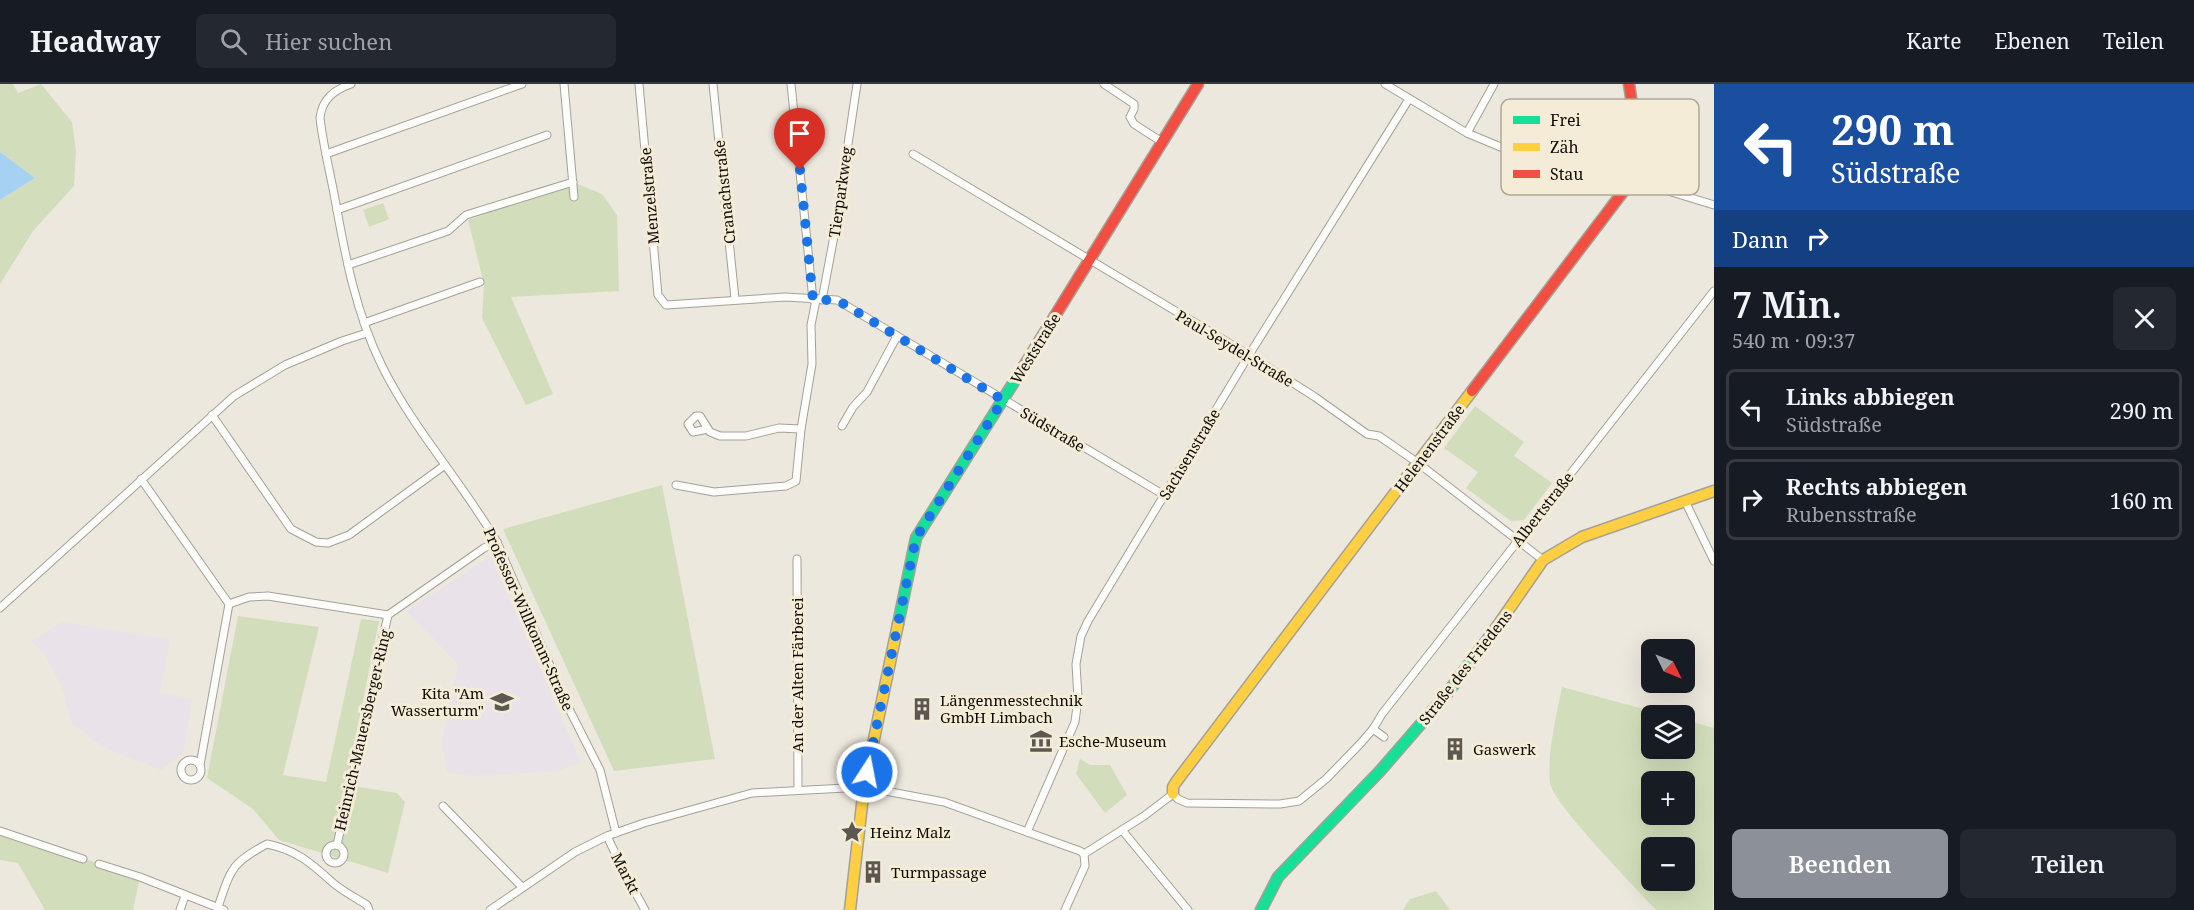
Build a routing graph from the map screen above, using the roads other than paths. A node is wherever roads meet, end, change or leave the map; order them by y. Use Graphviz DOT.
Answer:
graph roads {
  1 [pos="351,84"];
  2 [pos="522,84"];
  3 [pos="564,84"];
  4 [pos="639,84"];
  5 [pos="713,84"];
  6 [pos="791,84"];
  7 [pos="856,84"];
  8 [pos="1104,84"];
  9 [pos="1198,84"];
  10 [pos="1385,84"];
  11 [pos="1494,84"];
  12 [pos="1629,84"];
  13 [pos="1409,99"];
  14 [pos="1631,99"];
  15 [pos="1467,133"];
  16 [pos="547,135"];
  17 [pos="1162,142"];
  18 [pos="1501,147"];
  19 [pos="326,154"];
  20 [pos="913,154"];
  21 [pos="573,182"];
  22 [pos="1621,195"];
  23 [pos="1681,195"];
  24 [pos="574,197"];
  25 [pos="1714,205"];
  26 [pos="337,210"];
  27 [pos="1091,260"];
  28 [pos="348,265"];
  29 [pos="480,282"];
  30 [pos="1714,291"];
  31 [pos="735,299"];
  32 [pos="817,300"];
  33 [pos="666,304"];
  34 [pos="364,323"];
  35 [pos="367,333"];
  36 [pos="897,336"];
  37 [pos="1250,355"];
  38 [pos="1003,400"];
  39 [pos="212,415"];
  40 [pos="842,426"];
  41 [pos="708,429"];
  42 [pos="801,429"];
  43 [pos="1418,463"];
  44 [pos="445,465"];
  45 [pos="141,479"];
  46 [pos="676,485"];
  47 [pos="1714,491"];
  48 [pos="1164,495"];
  49 [pos="1685,501"];
  50 [pos="1518,539"];
  51 [pos="497,542"];
  52 [pos="797,559"];
  53 [pos="1543,560"];
  54 [pos="1714,561"];
  55 [pos="229,604"];
  56 [pos="0,608"];
  57 [pos="388,615"];
  58 [pos="1373,729"];
  59 [pos="1384,737"];
  60 [pos="200,765"];
  61 [pos="864,787"];
  62 [pos="798,790"];
  63 [pos="1173,794"];
  64 [pos="442,806"];
  65 [pos="1122,830"];
  66 [pos="0,831"];
  67 [pos="1027,832"];
  68 [pos="616,833"];
  69 [pos="607,836"];
  70 [pos="337,845"];
  71 [pos="1084,854"];
  72 [pos="83,859"];
  73 [pos="99,864"];
  74 [pos="522,886"];
  75 [pos="185,896"];
  76 [pos="221,909"];
  77 [pos="180,910"];
  78 [pos="369,910"];
  79 [pos="490,910"];
  80 [pos="645,910"];
  81 [pos="850,910"];
  82 [pos="1065,910"];
  83 [pos="1188,910"];
  84 [pos="1261,910"];
  1 -- 19 [label="street, Professor-Willkomm-Straße"];
  2 -- 19 [label="street"];
  3 -- 21 [label="street"];
  4 -- 33 [label="street, Menzelstraße"];
  5 -- 31 [label="street, Cranachstraße"];
  6 -- 32 [label="street"];
  7 -- 32 [label="street, Tierparkweg"];
  8 -- 17 [label="street"];
  9 -- 17 [label="main road, Weststraße"];
  10 -- 13 [label="street"];
  11 -- 15 [label="street"];
  12 -- 14 [label="main road"];
  13 -- 15 [label="street"];
  13 -- 37 [label="street, Sachsenstraße"];
  15 -- 18 [label="street"];
  16 -- 26 [label="street"];
  17 -- 27 [label="main road, Weststraße"];
  19 -- 26 [label="street, Professor-Willkomm-Straße"];
  20 -- 27 [label="street, Paul-Seydel-Straße"];
  21 -- 24 [label="street"];
  21 -- 28 [label="street"];
  22 -- 43 [label="main road, Helenenstraße"];
  23 -- 25 [label="street"];
  26 -- 28 [label="street, Professor-Willkomm-Straße"];
  27 -- 37 [label="street, Paul-Seydel-Straße"];
  27 -- 38 [label="main road, Weststraße"];
  28 -- 34 [label="street, Professor-Willkomm-Straße"];
  29 -- 34 [label="street"];
  30 -- 50 [label="street, Albertstraße"];
  31 -- 32 [label="street, Südstraße"];
  31 -- 33 [label="street, Südstraße"];
  32 -- 36 [label="street, Südstraße"];
  32 -- 42 [label="street"];
  34 -- 35 [label="street, Professor-Willkomm-Straße"];
  35 -- 39 [label="street"];
  35 -- 44 [label="street, Professor-Willkomm-Straße"];
  36 -- 38 [label="street, Südstraße"];
  36 -- 40 [label="street"];
  37 -- 43 [label="street, Paul-Seydel-Straße"];
  37 -- 48 [label="street, Sachsenstraße"];
  38 -- 48 [label="street, Südstraße"];
  38 -- 61 [label="main road, Weststraße"];
  39 -- 44 [label="street"];
  39 -- 45 [label="street"];
  41 -- 42 [label="street"];
  42 -- 46 [label="street"];
  43 -- 50 [label="street, Paul-Seydel-Straße"];
  43 -- 63 [label="main road, Helenenstraße"];
  44 -- 51 [label="street, Professor-Willkomm-Straße"];
  45 -- 55 [label="street"];
  45 -- 56 [label="street"];
  47 -- 49 [label="main road, Straße des Friedens"];
  48 -- 67 [label="street, Sachsenstraße"];
  49 -- 53 [label="main road, Straße des Friedens"];
  49 -- 54 [label="street"];
  50 -- 53 [label="street, Paul-Seydel-Straße"];
  50 -- 58 [label="street, Albertstraße"];
  51 -- 57 [label="street, Heinrich-Mauersberger-Ring"];
  51 -- 68 [label="street, Professor-Willkomm-Straße"];
  52 -- 62 [label="street, An der Alten Färberei"];
  53 -- 84 [label="main road, Straße des Friedens"];
  55 -- 57 [label="street, Heinrich-Mauersberger-Ring"];
  55 -- 60 [label="street"];
  57 -- 70 [label="street, Heinrich-Mauersberger-Ring"];
  58 -- 59 [label="street"];
  58 -- 63 [label="street, Albertstraße"];
  61 -- 62 [label="street"];
  61 -- 67 [label="street"];
  61 -- 81 [label="main road, Weststraße"];
  62 -- 68 [label="street"];
  63 -- 65 [label="street"];
  64 -- 74 [label="street"];
  65 -- 71 [label="street"];
  65 -- 83 [label="street"];
  66 -- 72 [label="street"];
  67 -- 71 [label="street"];
  68 -- 69 [label="street"];
  69 -- 74 [label="street"];
  69 -- 80 [label="street, Markt"];
  71 -- 82 [label="street"];
  73 -- 75 [label="street"];
  74 -- 79 [label="street"];
  75 -- 76 [label="street"];
  75 -- 77 [label="street"];
  76 -- 78 [label="street"];
}
